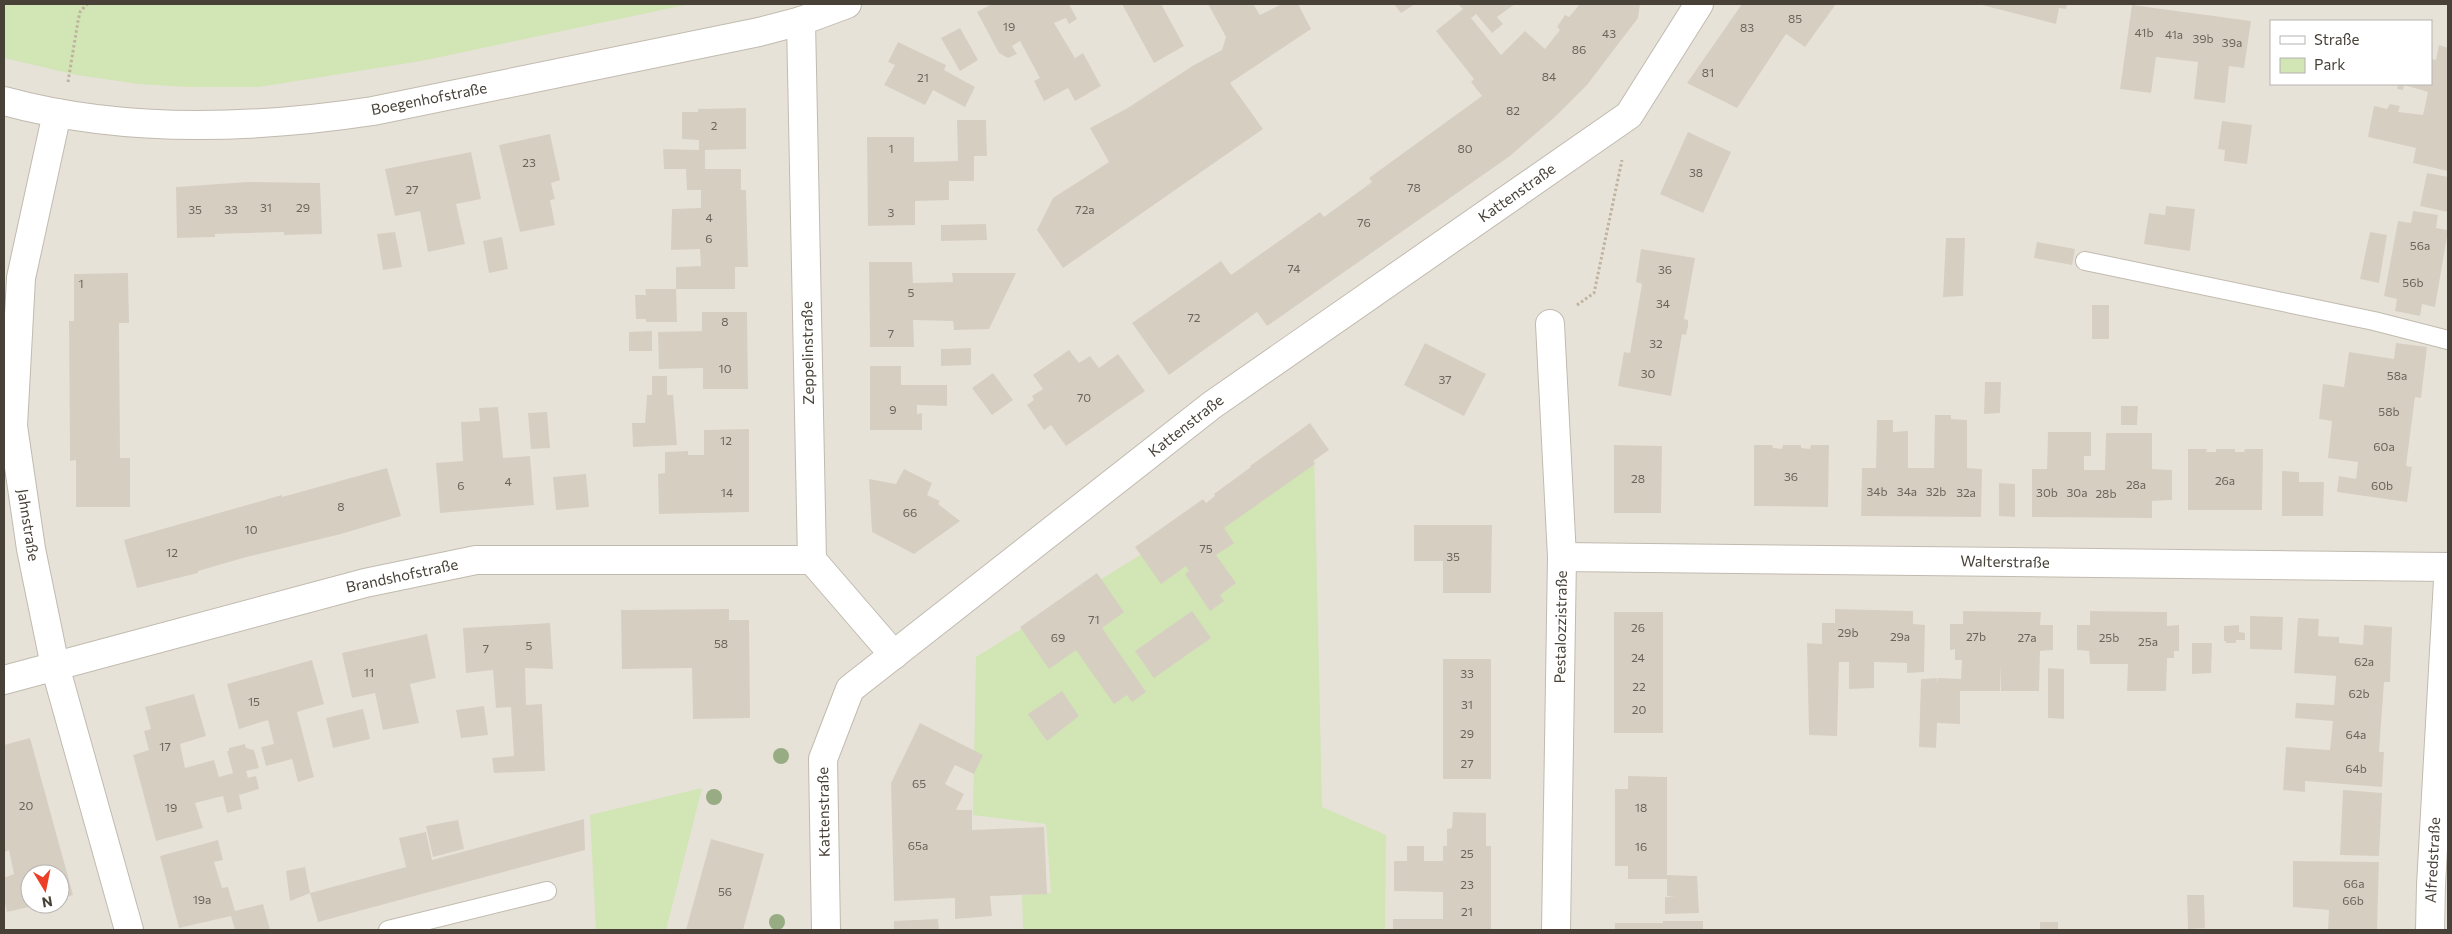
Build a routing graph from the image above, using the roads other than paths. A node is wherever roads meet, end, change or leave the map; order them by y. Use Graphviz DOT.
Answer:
graph roads {
  1 [pos="847,4"];
  2 [pos="1699,4"];
  3 [pos="801,21"];
  4 [pos="4,101"];
  5 [pos="57,113"];
  6 [pos="2085,261"];
  7 [pos="1550,324"];
  8 [pos="2448,340"];
  9 [pos="1562,557"];
  10 [pos="812,560"];
  11 [pos="2448,567"];
  12 [pos="2448,580"];
  13 [pos="894,655"];
  14 [pos="55,666"];
  15 [pos="4,680"];
  16 [pos="2440,885"];
  17 [pos="547,891"];
  18 [pos="129,930"];
  19 [pos="388,930"];
  20 [pos="826,930"];
  21 [pos="1556,930"];
  22 [pos="2430,930"];
  1 -- 3 [label="street, Boegenhofstraße"];
  2 -- 13 [label="street, Kattenstraße"];
  3 -- 5 [label="street, Boegenhofstraße"];
  3 -- 10 [label="street, Zeppelinstraße"];
  4 -- 5 [label="street, Boegenhofstraße"];
  5 -- 14 [label="street, Jahnstraße"];
  6 -- 8 [label="lane"];
  7 -- 9 [label="street, Pestalozzistraße"];
  9 -- 11 [label="street, Walterstraße"];
  9 -- 21 [label="street, Pestalozzistraße"];
  10 -- 13 [label="street"];
  10 -- 14 [label="street, Brandshofstraße"];
  12 -- 16 [label="street, Alfredstraße"];
  13 -- 20 [label="street, Kattenstraße"];
  14 -- 15 [label="street, Brandshofstraße"];
  14 -- 18 [label="street, Jahnstraße"];
  16 -- 22 [label="street, Alfredstraße"];
  17 -- 19 [label="lane"];
}
